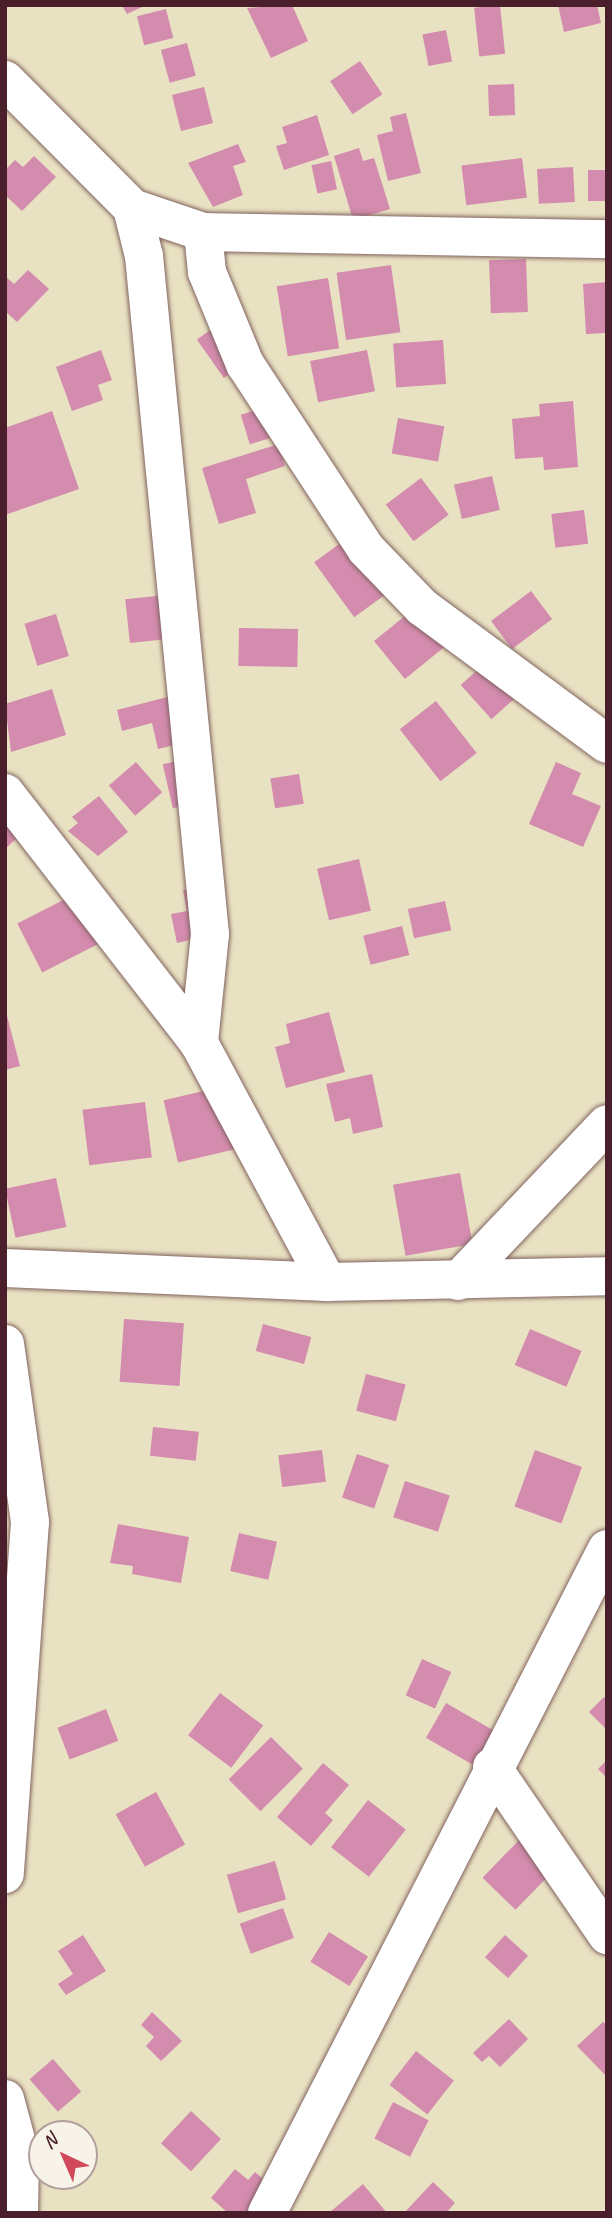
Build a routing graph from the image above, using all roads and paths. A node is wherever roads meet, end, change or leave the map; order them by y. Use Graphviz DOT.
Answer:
graph roads {
  1 [pos="5,80"];
  2 [pos="132,208"];
  3 [pos="203,232"];
  4 [pos="607,239"];
  5 [pos="607,744"];
  6 [pos="5,793"];
  7 [pos="199,1043"];
  8 [pos="607,1124"];
  9 [pos="5,1268"];
  10 [pos="607,1276"];
  11 [pos="458,1280"];
  12 [pos="327,1283"];
  13 [pos="5,1344"];
  14 [pos="607,1549"];
  15 [pos="492,1767"];
  16 [pos="5,1874"];
  17 [pos="607,1935"];
  18 [pos="5,2099"];
  19 [pos="19,2213"];
  20 [pos="267,2213"];
  1 -- 2 [label="street"];
  2 -- 3 [label="street"];
  2 -- 7 [label="street"];
  3 -- 4 [label="street"];
  3 -- 5 [label="street"];
  6 -- 7 [label="street"];
  7 -- 12 [label="street"];
  8 -- 11 [label="street"];
  9 -- 12 [label="street"];
  10 -- 11 [label="street"];
  11 -- 12 [label="street"];
  13 -- 16 [label="street"];
  14 -- 15 [label="street"];
  15 -- 17 [label="street"];
  15 -- 20 [label="street"];
  18 -- 19 [label="street"];
}
